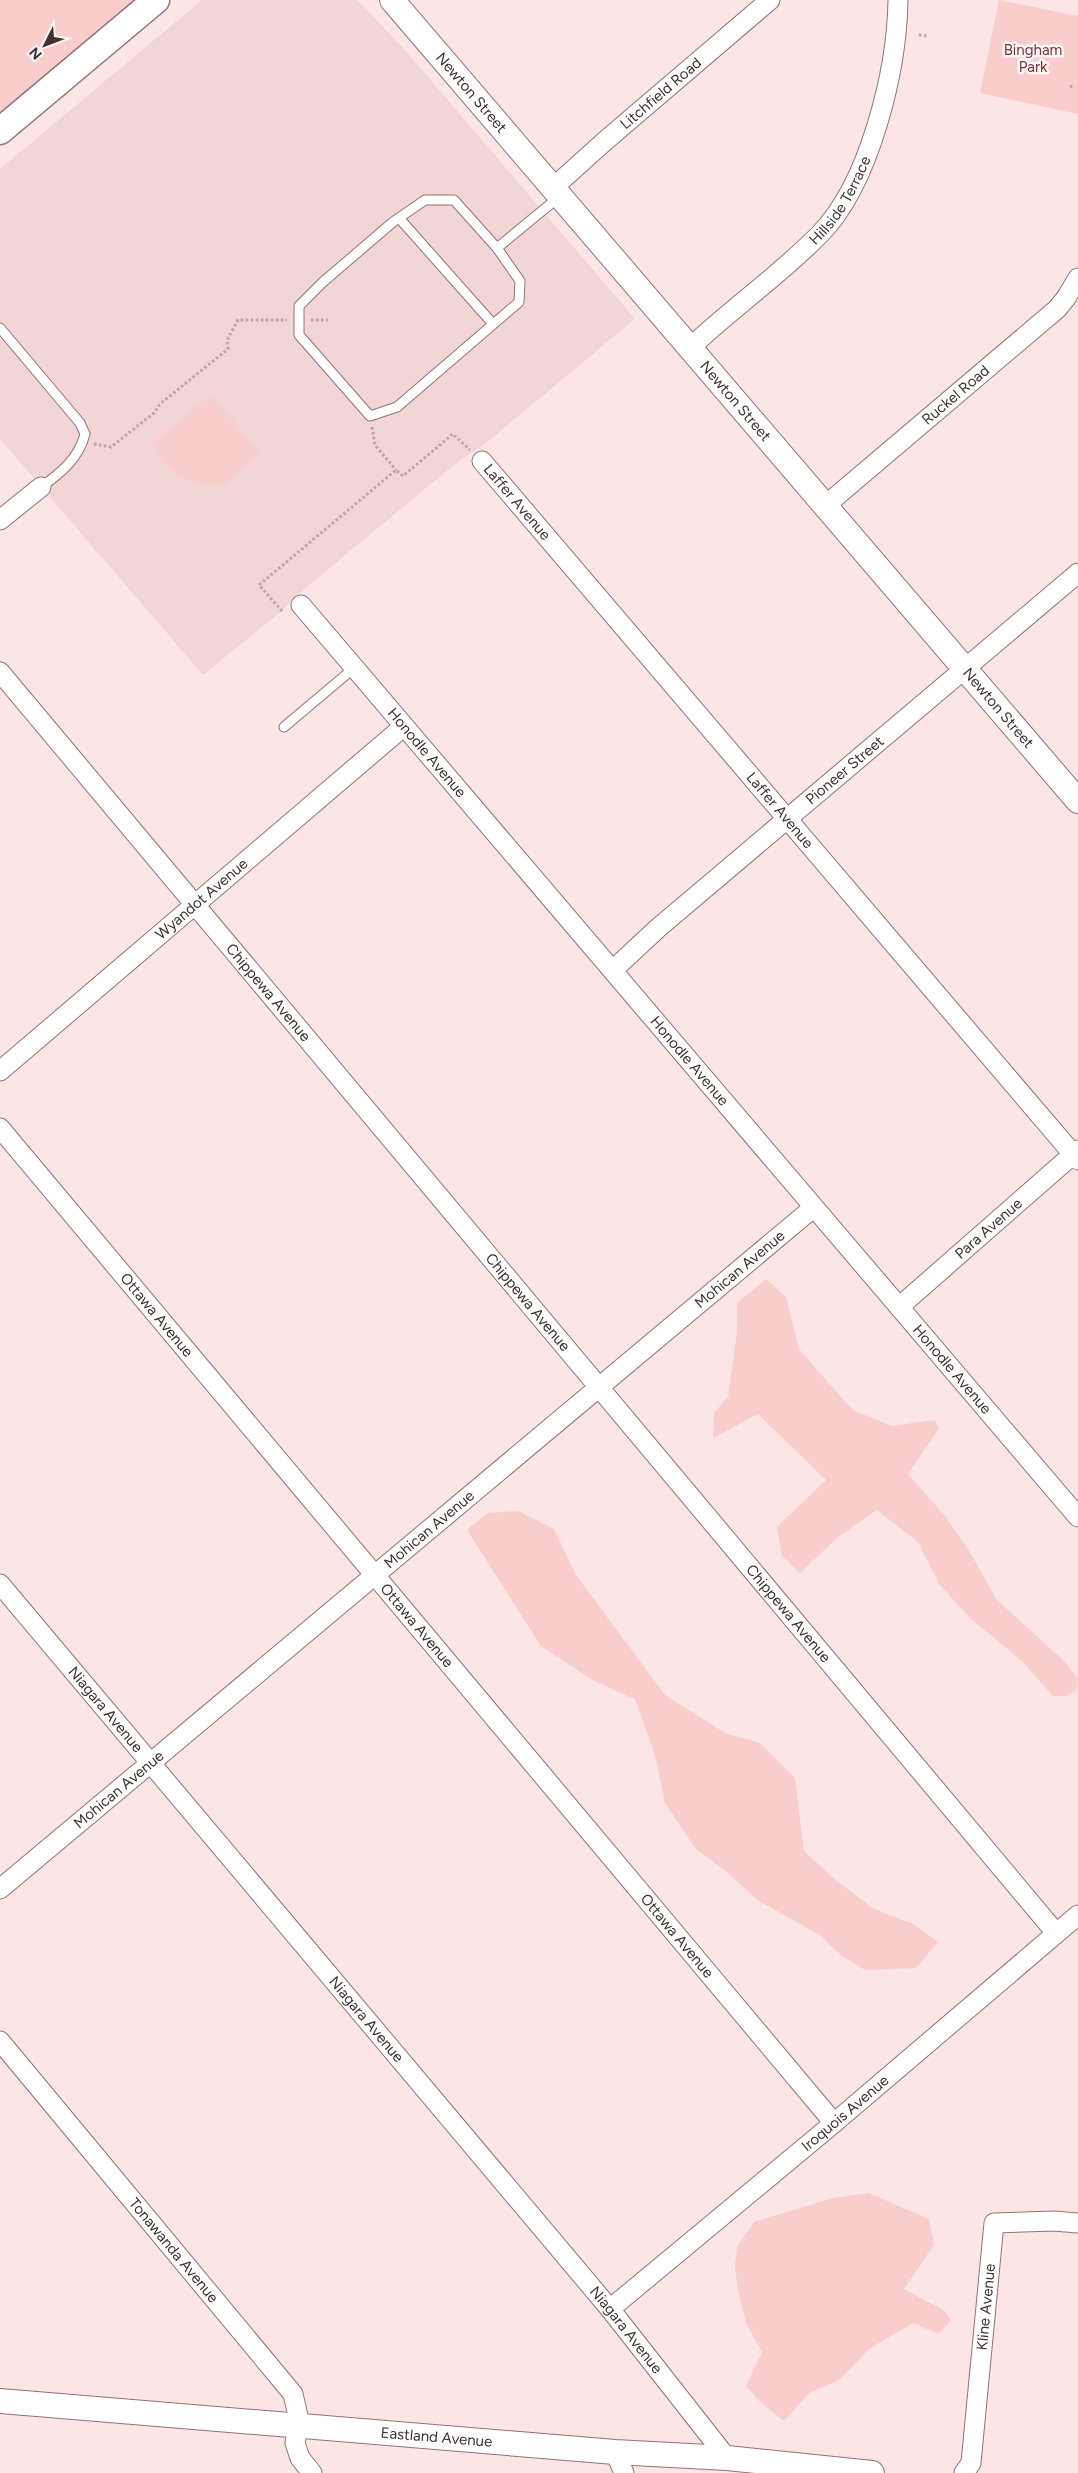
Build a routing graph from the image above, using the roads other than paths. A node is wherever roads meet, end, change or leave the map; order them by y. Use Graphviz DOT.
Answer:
graph roads {
  1 [pos="156,0"];
  2 [pos="392,0"];
  3 [pos="898,0"];
  4 [pos="760,3"];
  5 [pos="0,131"];
  6 [pos="558,191"];
  7 [pos="399,218"];
  8 [pos="497,248"];
  9 [pos="1078,278"];
  10 [pos="493,324"];
  11 [pos="0,328"];
  12 [pos="691,348"];
  13 [pos="482,460"];
  14 [pos="41,487"];
  15 [pos="826,505"];
  16 [pos="0,520"];
  17 [pos="1078,573"];
  18 [pos="301,605"];
  19 [pos="354,668"];
  20 [pos="967,668"];
  21 [pos="0,672"];
  22 [pos="284,727"];
  23 [pos="403,728"];
  24 [pos="1078,801"];
  25 [pos="788,820"];
  26 [pos="195,904"];
  27 [pos="613,970"];
  28 [pos="0,1071"];
  29 [pos="0,1128"];
  30 [pos="1076,1155"];
  31 [pos="813,1208"];
  32 [pos="899,1307"];
  33 [pos="600,1387"];
  34 [pos="1078,1517"];
  35 [pos="374,1577"];
  36 [pos="0,1584"];
  37 [pos="150,1763"];
  38 [pos="0,1889"];
  39 [pos="1078,1915"];
  40 [pos="1056,1933"];
  41 [pos="0,2041"];
  42 [pos="834,2123"];
  43 [pos="1078,2223"];
  44 [pos="610,2309"];
  45 [pos="0,2400"];
  46 [pos="297,2425"];
  47 [pos="727,2458"];
  48 [pos="620,2463"];
  49 [pos="312,2473"];
  50 [pos="872,2473"];
  51 [pos="964,2473"];
  1 -- 5 [label="main road"];
  2 -- 6 [label="street, Newton Street"];
  3 -- 12 [label="street, Hillside Terrace"];
  4 -- 6 [label="street, Litchfield Road"];
  6 -- 8 [label="lane"];
  6 -- 12 [label="street, Newton Street"];
  7 -- 8 [label="lane"];
  7 -- 10 [label="lane"];
  7 -- 10 [label="lane"];
  8 -- 10 [label="lane"];
  9 -- 15 [label="street, Ruckel Road"];
  11 -- 14 [label="lane"];
  12 -- 15 [label="street, Newton Street"];
  13 -- 25 [label="street, Laffer Avenue"];
  14 -- 16 [label="street"];
  15 -- 20 [label="street, Newton Street"];
  17 -- 20 [label="street, Pioneer Street"];
  18 -- 19 [label="street, Honodle Avenue"];
  19 -- 22 [label="lane"];
  19 -- 23 [label="street, Honodle Avenue"];
  20 -- 24 [label="street, Newton Street"];
  20 -- 25 [label="street, Pioneer Street"];
  21 -- 26 [label="street, Chippewa Avenue"];
  23 -- 26 [label="street, Wyandot Avenue"];
  23 -- 27 [label="street, Honodle Avenue"];
  25 -- 27 [label="street, Pioneer Street"];
  25 -- 30 [label="street, Laffer Avenue"];
  26 -- 28 [label="street, Wyandot Avenue"];
  26 -- 33 [label="street, Chippewa Avenue"];
  27 -- 31 [label="street, Honodle Avenue"];
  29 -- 35 [label="street, Ottawa Avenue"];
  30 -- 32 [label="street, Para Avenue"];
  31 -- 32 [label="street, Honodle Avenue"];
  31 -- 33 [label="street, Mohican Avenue"];
  32 -- 34 [label="street, Honodle Avenue"];
  33 -- 35 [label="street, Mohican Avenue"];
  33 -- 40 [label="street, Chippewa Avenue"];
  35 -- 37 [label="street, Mohican Avenue"];
  35 -- 42 [label="street, Ottawa Avenue"];
  36 -- 37 [label="street, Niagara Avenue"];
  37 -- 38 [label="street, Mohican Avenue"];
  37 -- 44 [label="street, Niagara Avenue"];
  39 -- 40 [label="street, Iroquois Avenue"];
  40 -- 42 [label="street, Iroquois Avenue"];
  41 -- 46 [label="street, Tonawanda Avenue"];
  42 -- 44 [label="street, Iroquois Avenue"];
  43 -- 51 [label="street, Kline Avenue"];
  44 -- 47 [label="street, Niagara Avenue"];
  45 -- 46 [label="street, Eastland Avenue"];
  46 -- 48 [label="street, Eastland Avenue"];
  46 -- 49 [label="street, Tonawanda Avenue"];
  47 -- 48 [label="street, Eastland Avenue"];
  47 -- 50 [label="street, Eastland Avenue"];
}
